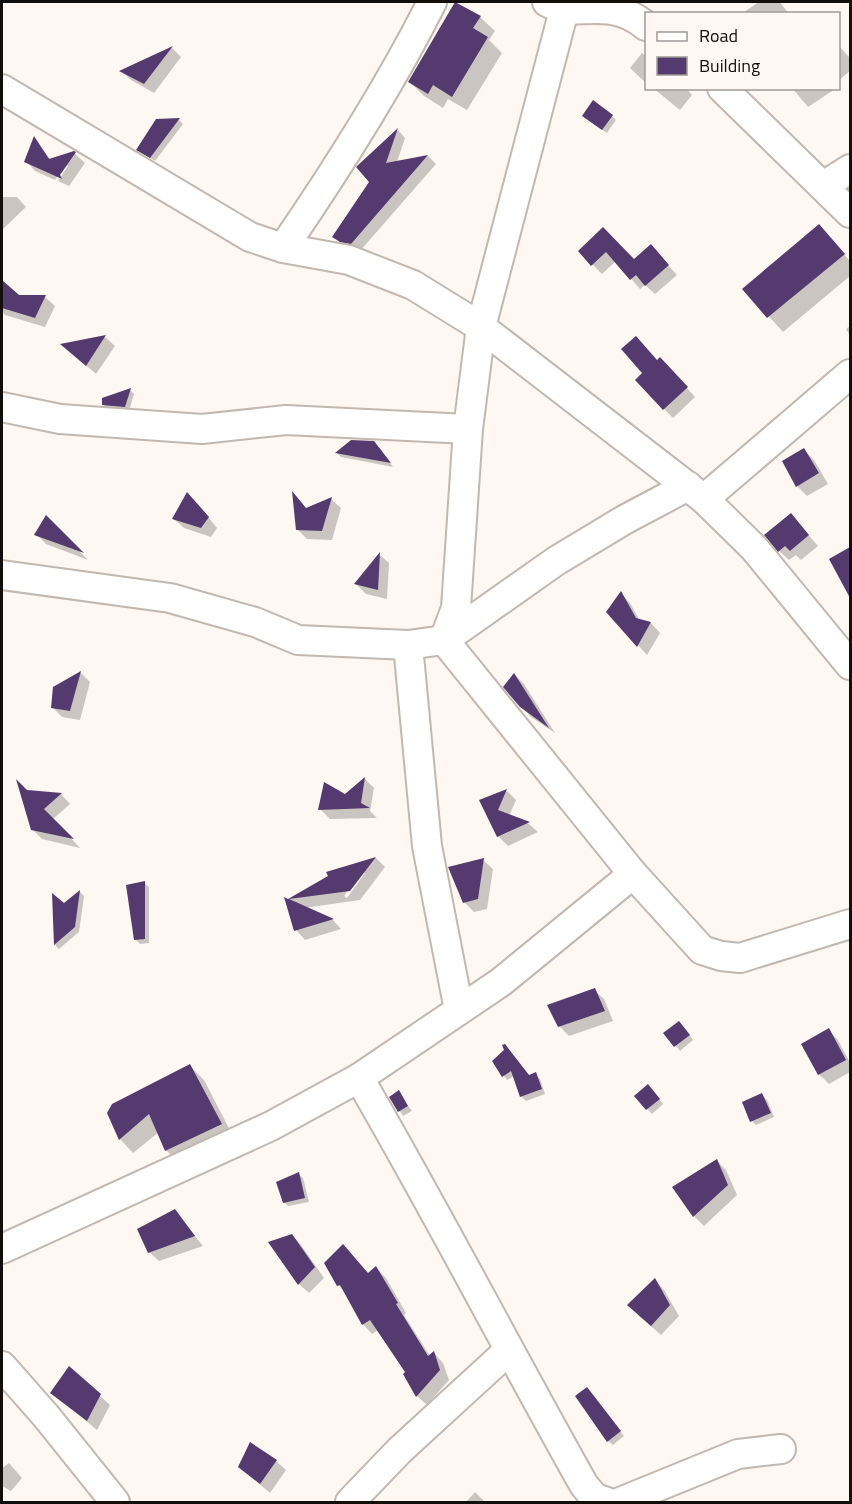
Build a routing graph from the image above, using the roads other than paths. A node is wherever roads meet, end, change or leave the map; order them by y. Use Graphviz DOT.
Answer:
graph roads {
  1 [pos="432,2"];
  2 [pos="556,6"];
  3 [pos="645,25"];
  4 [pos="2,89"];
  5 [pos="724,90"];
  6 [pos="850,169"];
  7 [pos="823,186"];
  8 [pos="850,213"];
  9 [pos="283,248"];
  10 [pos="481,327"];
  11 [pos="850,374"];
  12 [pos="2,407"];
  13 [pos="468,429"];
  14 [pos="696,493"];
  15 [pos="2,575"];
  16 [pos="444,640"];
  17 [pos="408,645"];
  18 [pos="850,665"];
  19 [pos="633,873"];
  20 [pos="850,924"];
  21 [pos="459,1011"];
  22 [pos="359,1078"];
  23 [pos="2,1249"];
  24 [pos="508,1351"];
  25 [pos="2,1366"];
  26 [pos="781,1449"];
  27 [pos="115,1503"];
  28 [pos="350,1503"];
  29 [pos="606,1503"];
  30 [pos="620,1503"];
  1 -- 9 [label="street"];
  2 -- 3 [label="street"];
  2 -- 10 [label="street"];
  4 -- 9 [label="street"];
  5 -- 7 [label="street"];
  6 -- 7 [label="street"];
  7 -- 8 [label="street"];
  9 -- 10 [label="street"];
  10 -- 13 [label="street"];
  10 -- 14 [label="street"];
  11 -- 14 [label="street"];
  12 -- 13 [label="street"];
  13 -- 16 [label="street"];
  14 -- 16 [label="street"];
  14 -- 18 [label="street"];
  15 -- 17 [label="street"];
  16 -- 17 [label="street"];
  16 -- 19 [label="street"];
  17 -- 21 [label="street"];
  19 -- 20 [label="street"];
  19 -- 21 [label="street"];
  21 -- 22 [label="street"];
  22 -- 23 [label="street"];
  22 -- 24 [label="street"];
  24 -- 28 [label="street"];
  24 -- 29 [label="street"];
  25 -- 27 [label="street"];
  26 -- 30 [label="street"];
}
